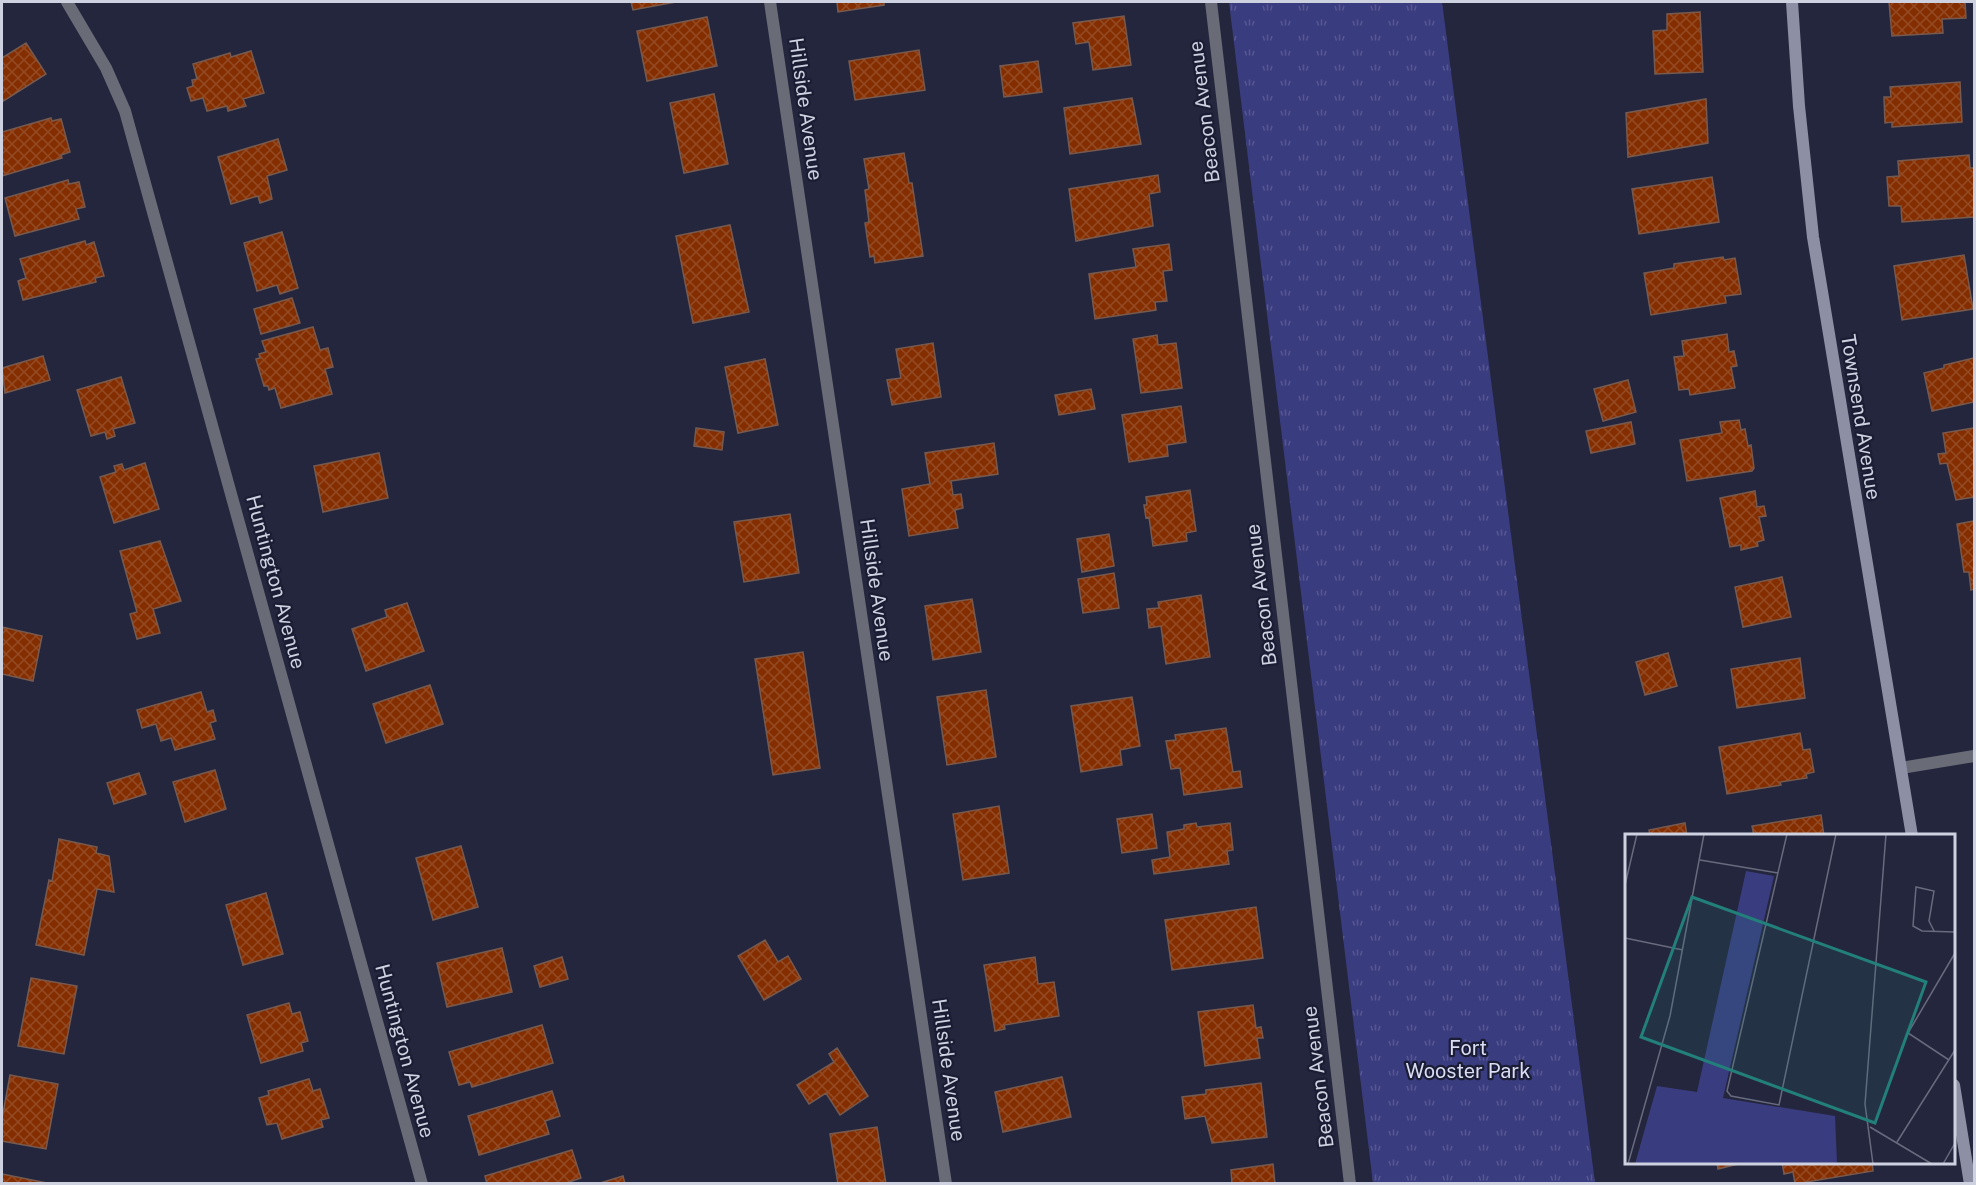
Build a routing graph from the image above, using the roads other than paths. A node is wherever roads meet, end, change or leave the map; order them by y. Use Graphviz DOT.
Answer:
graph roads {
  1 [pos="67,2"];
  2 [pos="770,2"];
  3 [pos="1210,2"];
  4 [pos="1792,2"];
  5 [pos="1974,756"];
  6 [pos="1901,768"];
  7 [pos="1912,834"];
  8 [pos="1955,1098"];
  9 [pos="422,1184"];
  10 [pos="946,1184"];
  11 [pos="1350,1184"];
  12 [pos="1970,1184"];
  1 -- 9 [label="street, Huntington Avenue"];
  2 -- 10 [label="street, Hillside Avenue"];
  3 -- 11 [label="street, Beacon Avenue"];
  4 -- 6 [label="main road, Townsend Avenue"];
  5 -- 6 [label="street"];
  6 -- 7 [label="main road, Townsend Avenue"];
  8 -- 12 [label="main road"];
}
